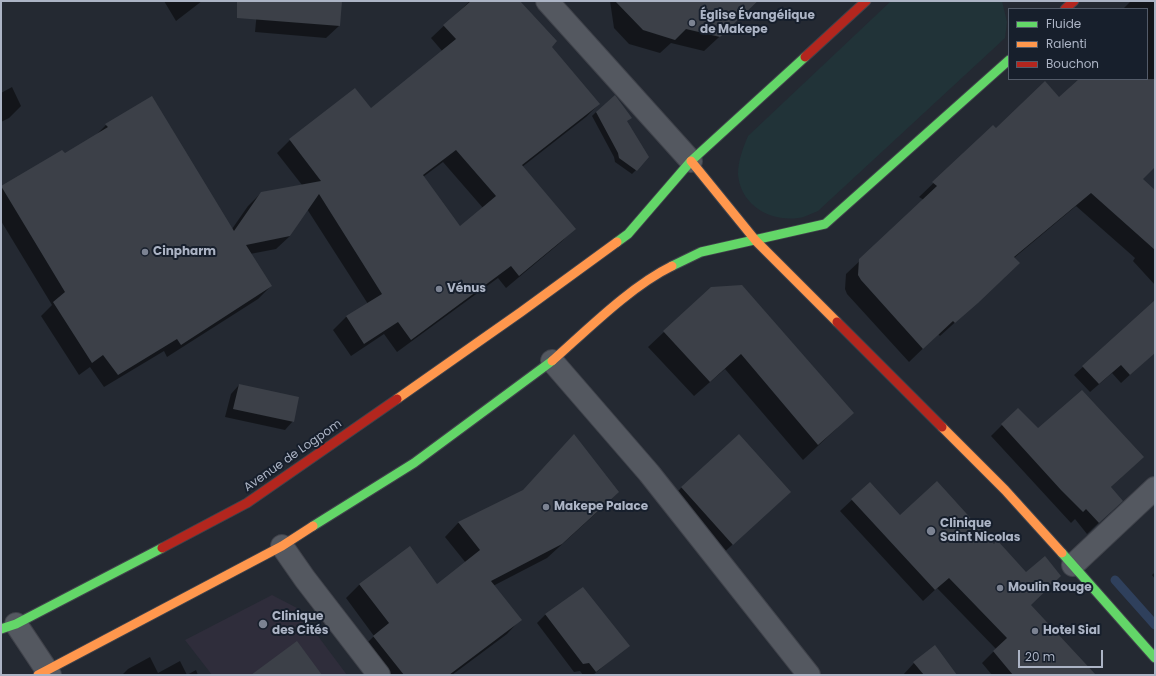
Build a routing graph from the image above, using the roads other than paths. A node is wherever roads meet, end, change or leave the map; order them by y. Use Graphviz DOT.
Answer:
graph roads {
  1 [pos="548,1"];
  2 [pos="866,1"];
  3 [pos="1074,1"];
  4 [pos="1066,8"];
  5 [pos="1008,61"];
  6 [pos="691,162"];
  7 [pos="756,241"];
  8 [pos="552,361"];
  9 [pos="1155,488"];
  10 [pos="282,546"];
  11 [pos="1073,565"];
  12 [pos="9,626"];
  13 [pos="1155,658"];
  14 [pos="45,674"];
  15 [pos="379,675"];
  16 [pos="809,675"];
  1 -- 6 [label="street"];
  2 -- 6 [label="main road, Avenue de Logpom"];
  3 -- 4 [label="main road"];
  5 -- 7 [label="main road"];
  6 -- 7 [label="main road"];
  6 -- 12 [label="main road, Avenue de Logpom"];
  7 -- 8 [label="main road"];
  7 -- 11 [label="main road"];
  8 -- 10 [label="main road"];
  8 -- 16 [label="street"];
  9 -- 11 [label="street"];
  10 -- 14 [label="main road"];
  10 -- 15 [label="street"];
  11 -- 13 [label="main road"];
  12 -- 14 [label="street"];
}
